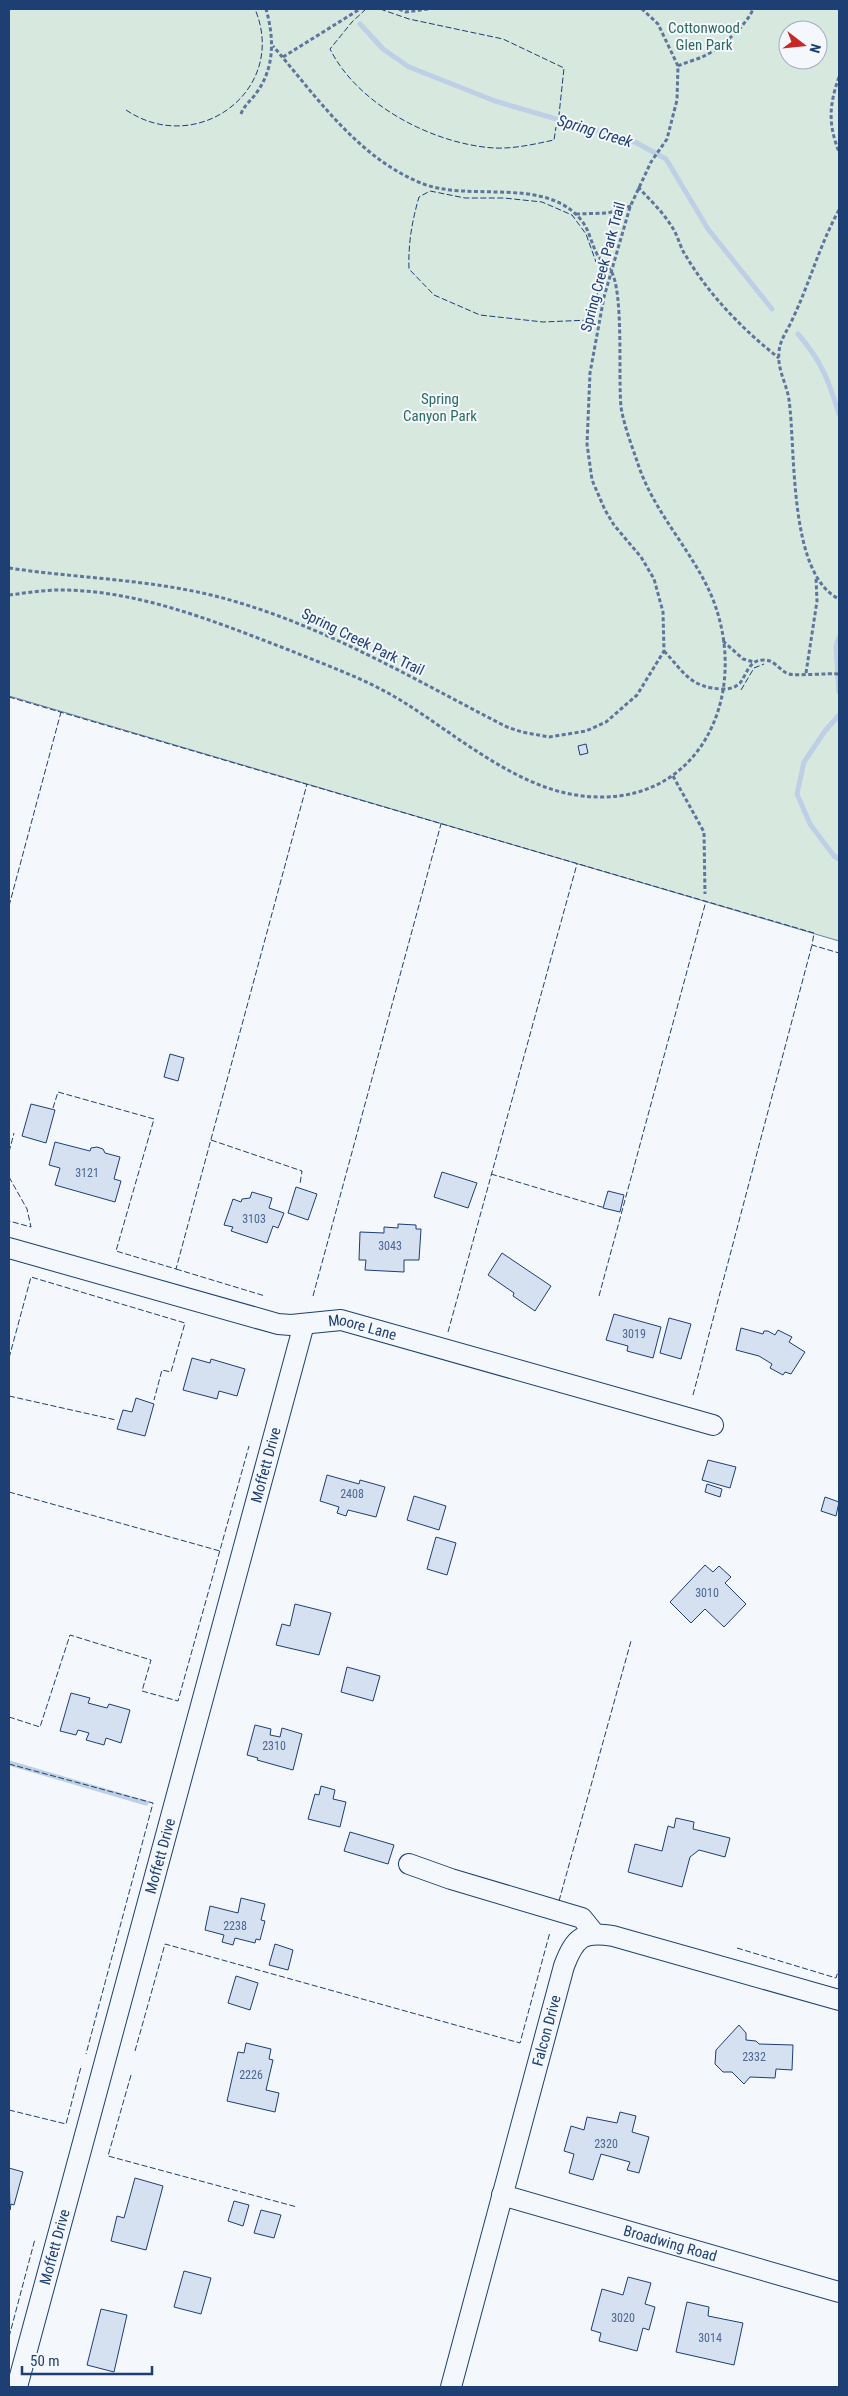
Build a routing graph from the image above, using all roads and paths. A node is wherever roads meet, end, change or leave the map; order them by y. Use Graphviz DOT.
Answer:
graph roads {
  1 [pos="266,9"];
  2 [pos="360,9"];
  3 [pos="399,9"];
  4 [pos="428,9"];
  5 [pos="642,9"];
  6 [pos="753,9"];
  7 [pos="273,46"];
  8 [pos="283,57"];
  9 [pos="678,66"];
  10 [pos="839,77"];
  11 [pos="241,114"];
  12 [pos="839,152"];
  13 [pos="638,187"];
  14 [pos="631,205"];
  15 [pos="839,210"];
  16 [pos="575,214"];
  17 [pos="611,270"];
  18 [pos="779,358"];
  19 [pos="9,568"];
  20 [pos="816,578"];
  21 [pos="9,595"];
  22 [pos="839,599"];
  23 [pos="723,640"];
  24 [pos="664,651"];
  25 [pos="755,662"];
  26 [pos="806,673"];
  27 [pos="839,674"];
  28 [pos="724,689"];
  29 [pos="673,776"];
  30 [pos="705,894"];
  31 [pos="9,1248"];
  32 [pos="304,1324"];
  33 [pos="713,1424"];
  34 [pos="409,1864"];
  35 [pos="594,1933"];
  36 [pos="839,2000"];
  37 [pos="502,2195"];
  38 [pos="839,2292"];
  39 [pos="17,2387"];
  40 [pos="451,2387"];
  1 -- 7 [label="path"];
  2 -- 8 [label="path"];
  3 -- 4 [label="path"];
  5 -- 9 [label="path, Spring Creek Park Trail"];
  6 -- 9 [label="path"];
  7 -- 8 [label="path"];
  7 -- 11 [label="path"];
  8 -- 16 [label="path"];
  9 -- 13 [label="path, Spring Creek Park Trail"];
  10 -- 12 [label="path"];
  13 -- 14 [label="path, Spring Creek Park Trail"];
  13 -- 18 [label="path"];
  14 -- 16 [label="path"];
  14 -- 17 [label="path, Spring Creek Park Trail"];
  15 -- 18 [label="path"];
  16 -- 17 [label="path"];
  17 -- 23 [label="path"];
  17 -- 24 [label="path, Spring Creek Park Trail"];
  18 -- 20 [label="path"];
  19 -- 24 [label="path, Spring Creek Park Trail"];
  20 -- 22 [label="path"];
  20 -- 26 [label="path"];
  21 -- 29 [label="path"];
  23 -- 25 [label="path"];
  23 -- 28 [label="path"];
  24 -- 28 [label="path"];
  25 -- 26 [label="path"];
  25 -- 28 [label="path"];
  26 -- 27 [label="path"];
  28 -- 29 [label="path"];
  29 -- 30 [label="path"];
  31 -- 32 [label="street, Moore Lane"];
  32 -- 33 [label="street, Moore Lane"];
  32 -- 39 [label="street, Moffett Drive"];
  34 -- 35 [label="street"];
  35 -- 36 [label="street"];
  35 -- 37 [label="street, Falcon Drive"];
  37 -- 38 [label="street, Broadwing Road"];
  37 -- 40 [label="street, Falcon Drive"];
}
